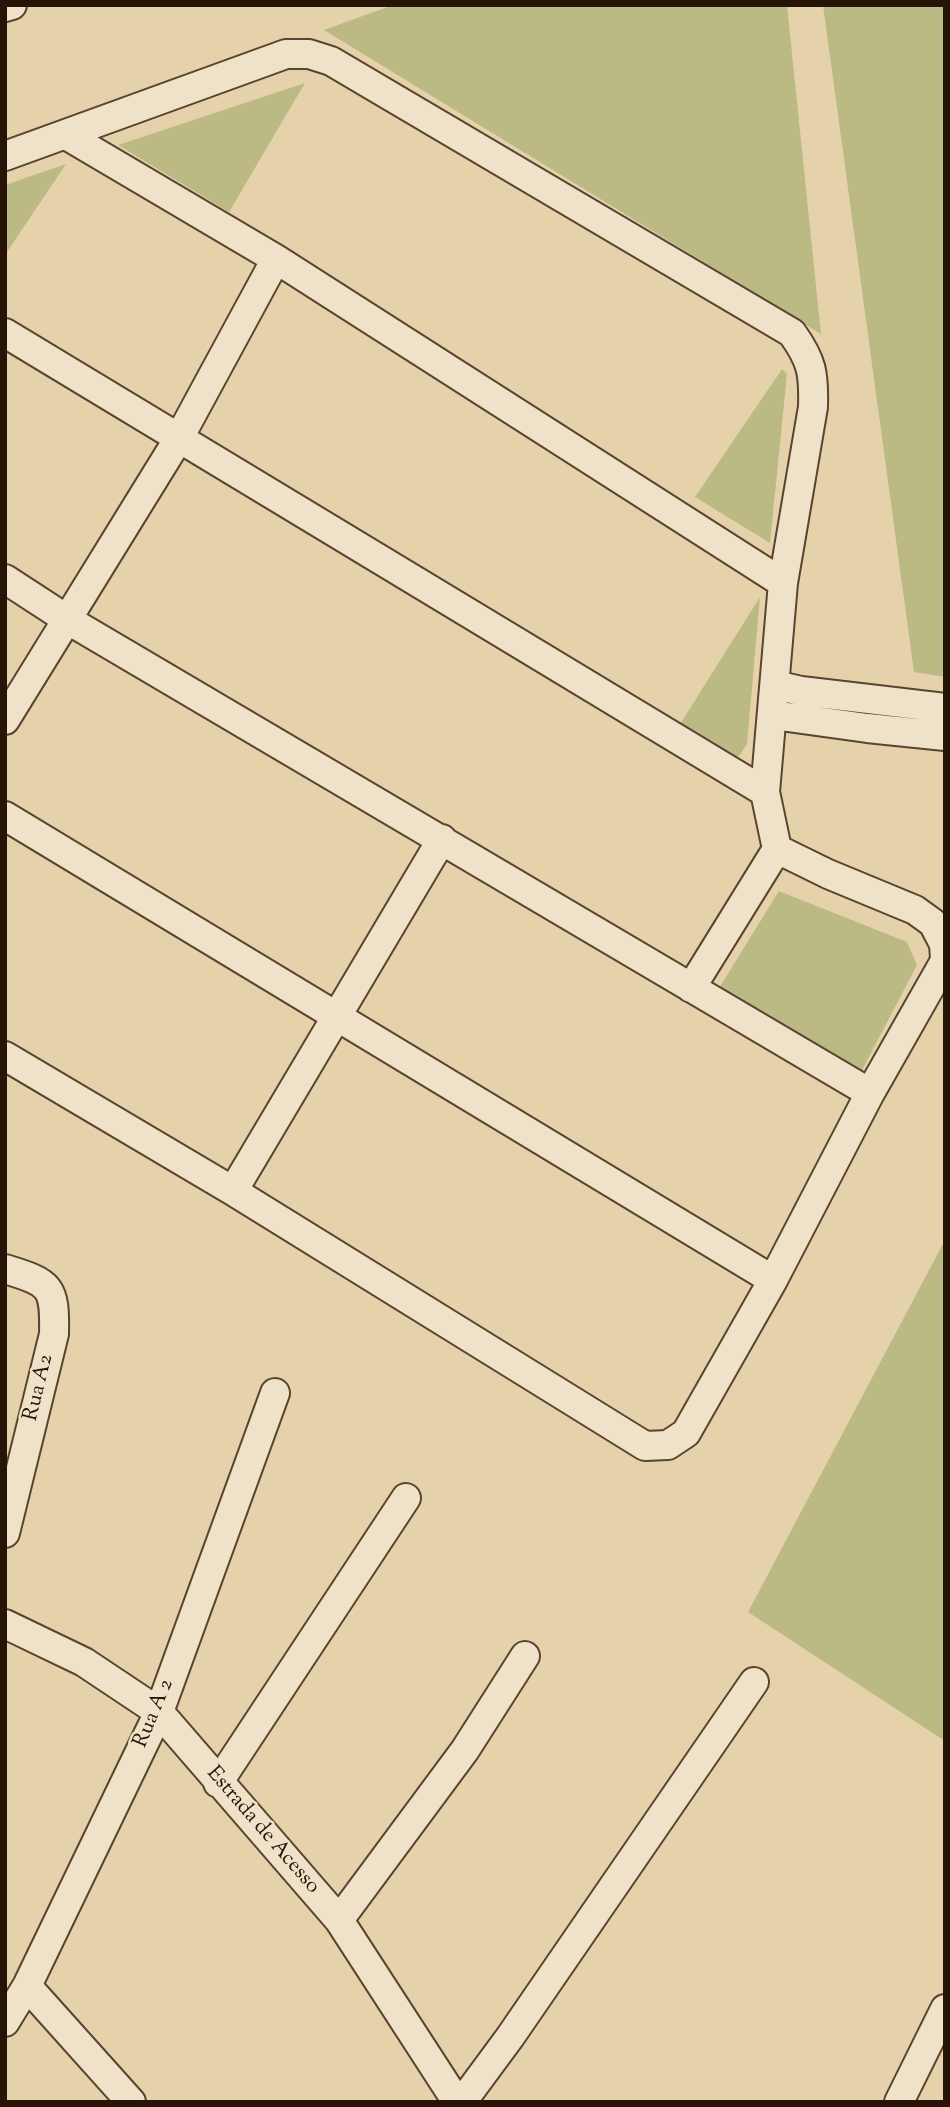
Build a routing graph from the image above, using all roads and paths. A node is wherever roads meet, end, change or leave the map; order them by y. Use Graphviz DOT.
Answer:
graph roads {
  1 [pos="12,5"];
  2 [pos="5,7"];
  3 [pos="66,135"];
  4 [pos="5,156"];
  5 [pos="276,259"];
  6 [pos="5,333"];
  7 [pos="178,438"];
  8 [pos="5,579"];
  9 [pos="783,583"];
  10 [pos="68,620"];
  11 [pos="775,685"];
  12 [pos="945,708"];
  13 [pos="773,715"];
  14 [pos="5,720"];
  15 [pos="945,736"];
  16 [pos="765,792"];
  17 [pos="5,816"];
  18 [pos="442,839"];
  19 [pos="778,849"];
  20 [pos="945,960"];
  21 [pos="691,988"];
  22 [pos="338,1016"];
  23 [pos="5,1056"];
  24 [pos="870,1093"];
  25 [pos="233,1191"];
  26 [pos="5,1269"];
  27 [pos="774,1280"];
  28 [pos="275,1393"];
  29 [pos="406,1498"];
  30 [pos="5,1533"];
  31 [pos="5,1624"];
  32 [pos="525,1656"];
  33 [pos="754,1682"];
  34 [pos="159,1712"];
  35 [pos="218,1783"];
  36 [pos="339,1920"];
  37 [pos="27,1986"];
  38 [pos="945,2009"];
  39 [pos="5,2022"];
  40 [pos="131,2102"];
  41 [pos="460,2102"];
  42 [pos="899,2102"];
  1 -- 2 [label="street"];
  3 -- 4 [label="street"];
  3 -- 5 [label="street"];
  3 -- 9 [label="street"];
  5 -- 7 [label="street"];
  5 -- 9 [label="street"];
  6 -- 7 [label="street"];
  7 -- 10 [label="street"];
  7 -- 16 [label="street"];
  8 -- 10 [label="street"];
  9 -- 11 [label="street"];
  10 -- 14 [label="street"];
  10 -- 18 [label="street"];
  11 -- 12 [label="street"];
  11 -- 13 [label="street"];
  13 -- 15 [label="street"];
  13 -- 16 [label="street"];
  16 -- 19 [label="street"];
  17 -- 22 [label="street"];
  18 -- 21 [label="street"];
  18 -- 22 [label="street"];
  19 -- 20 [label="street"];
  19 -- 21 [label="street"];
  20 -- 24 [label="street"];
  21 -- 24 [label="street"];
  22 -- 25 [label="street"];
  22 -- 27 [label="street"];
  23 -- 25 [label="street"];
  24 -- 27 [label="street"];
  25 -- 27 [label="street"];
  26 -- 30 [label="street, Rua A2"];
  28 -- 34 [label="street, Rua A 2"];
  29 -- 35 [label="street"];
  31 -- 34 [label="street, Estrada de Acesso"];
  32 -- 36 [label="street"];
  33 -- 41 [label="street"];
  34 -- 35 [label="street, Estrada de Acesso"];
  34 -- 37 [label="street, Rua A 2"];
  35 -- 36 [label="street, Estrada de Acesso"];
  36 -- 41 [label="street, Estrada de Acesso"];
  37 -- 39 [label="street, Rua A 2"];
  37 -- 40 [label="street"];
  38 -- 42 [label="street"];
}
